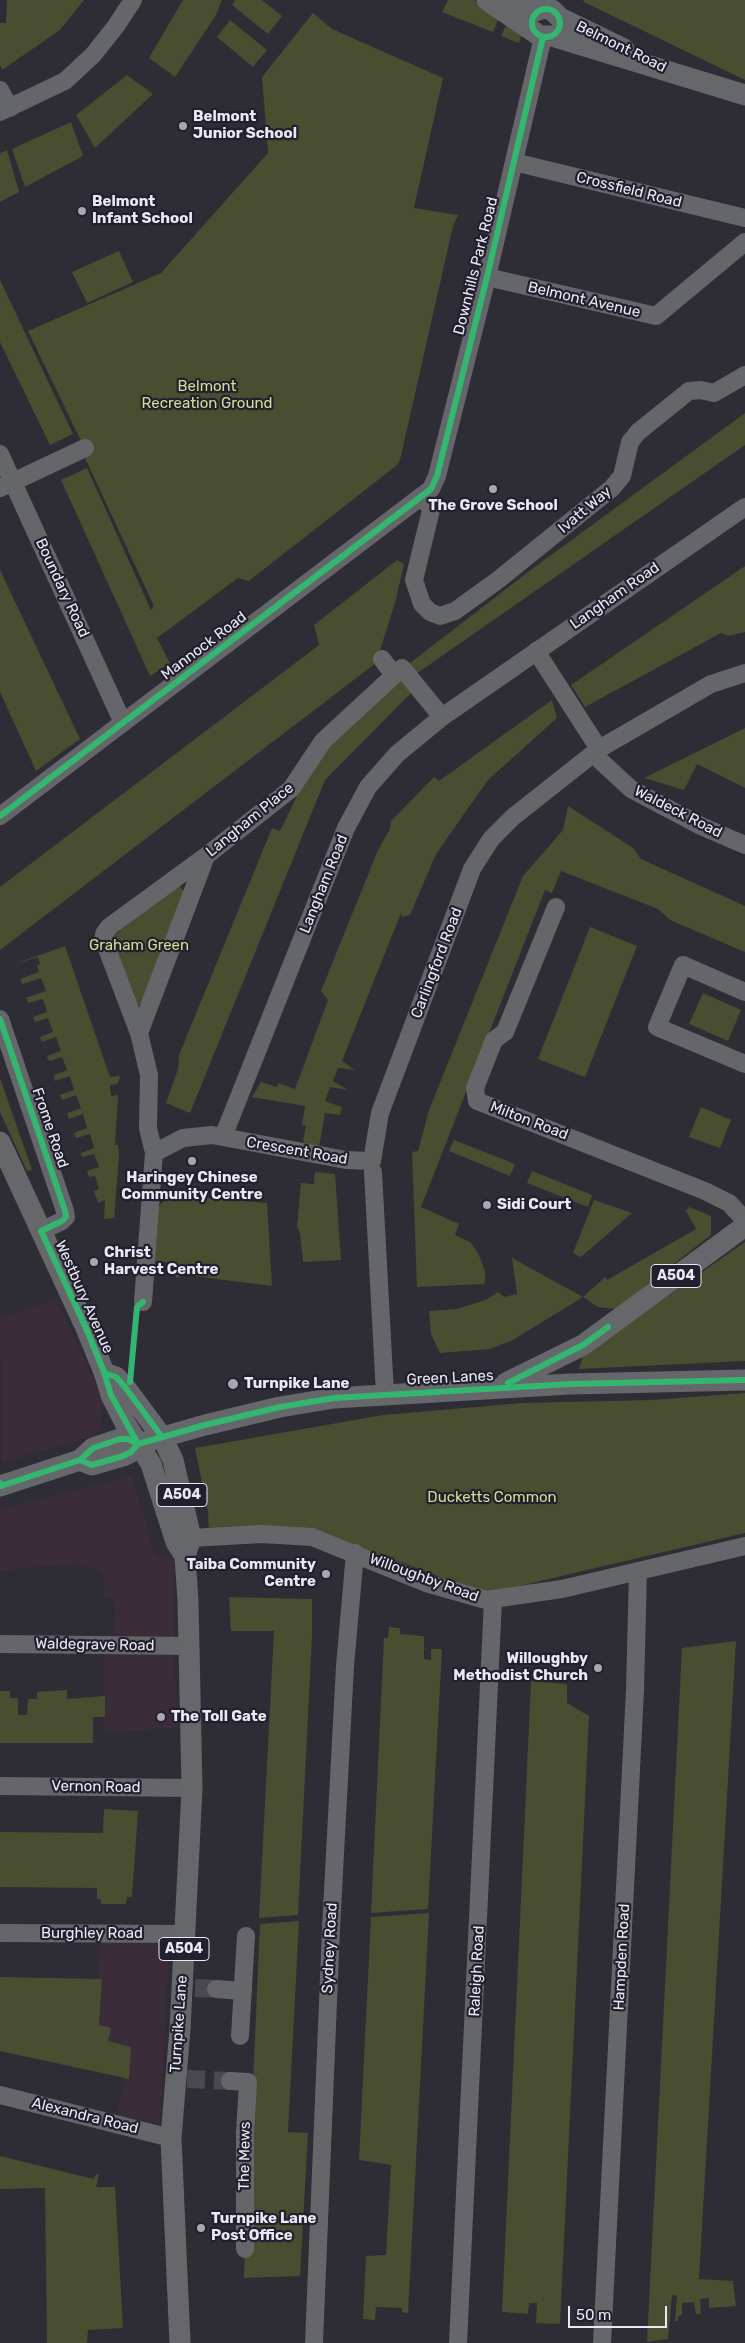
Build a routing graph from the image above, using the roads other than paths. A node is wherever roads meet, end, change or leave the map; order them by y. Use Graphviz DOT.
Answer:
graph roads {
  1 [pos="132,0"];
  2 [pos="487,0"];
  3 [pos="516,0"];
  4 [pos="546,20"];
  5 [pos="0,90"];
  6 [pos="745,96"];
  7 [pos="5,110"];
  8 [pos="514,162"];
  9 [pos="745,218"];
  10 [pos="745,242"];
  11 [pos="487,277"];
  12 [pos="745,375"];
  13 [pos="85,448"];
  14 [pos="0,454"];
  15 [pos="6,485"];
  16 [pos="423,496"];
  17 [pos="745,507"];
  18 [pos="536,651"];
  19 [pos="382,659"];
  20 [pos="745,673"];
  21 [pos="394,675"];
  22 [pos="442,717"];
  23 [pos="123,722"];
  24 [pos="596,751"];
  25 [pos="2,809"];
  26 [pos="745,845"];
  27 [pos="206,856"];
  28 [pos="556,907"];
  29 [pos="745,992"];
  30 [pos="0,1019"];
  31 [pos="139,1033"];
  32 [pos="744,1061"];
  33 [pos="223,1137"];
  34 [pos="0,1142"];
  35 [pos="154,1153"];
  36 [pos="372,1166"];
  37 [pos="745,1220"];
  38 [pos="745,1226"];
  39 [pos="41,1231"];
  40 [pos="143,1302"];
  41 [pos="582,1345"];
  42 [pos="104,1372"];
  43 [pos="745,1380"];
  44 [pos="570,1384"];
  45 [pos="481,1389"];
  46 [pos="384,1394"];
  47 [pos="162,1437"];
  48 [pos="138,1444"];
  49 [pos="0,1485"];
  50 [pos="188,1546"];
  51 [pos="745,1546"];
  52 [pos="355,1553"];
  53 [pos="638,1571"];
  54 [pos="493,1600"];
  55 [pos="0,1644"];
  56 [pos="189,1646"];
  57 [pos="0,1786"];
  58 [pos="192,1788"];
  59 [pos="0,1933"];
  60 [pos="185,1934"];
  61 [pos="246,1936"];
  62 [pos="216,1990"];
  63 [pos="243,1991"];
  64 [pos="240,2036"];
  65 [pos="230,2081"];
  66 [pos="0,2095"];
  67 [pos="170,2138"];
  68 [pos="245,2248"];
  69 [pos="180,2343"];
  70 [pos="314,2343"];
  71 [pos="458,2343"];
  72 [pos="602,2343"];
  1 -- 7 [label="street"];
  2 -- 4 [label="main road"];
  3 -- 4 [label="main road"];
  4 -- 6 [label="main road, Belmont Road"];
  4 -- 8 [label="street, Downhills Park Road"];
  5 -- 7 [label="street"];
  8 -- 9 [label="street, Crossfield Road"];
  8 -- 11 [label="street, Downhills Park Road"];
  10 -- 11 [label="street, Belmont Avenue"];
  11 -- 16 [label="street, Downhills Park Road"];
  12 -- 16 [label="street, Ivatt Way"];
  13 -- 15 [label="street"];
  14 -- 15 [label="street, Boundary Road"];
  15 -- 23 [label="street, Boundary Road"];
  16 -- 23 [label="street, Mannock Road"];
  17 -- 18 [label="street, Langham Road"];
  18 -- 22 [label="street, Langham Road"];
  18 -- 24 [label="street, Waldeck Road"];
  19 -- 21 [label="street"];
  20 -- 24 [label="street, Carlingford Road"];
  21 -- 22 [label="street"];
  21 -- 27 [label="street, Langham Place"];
  22 -- 33 [label="street, Langham Road"];
  23 -- 25 [label="street, Mannock Road"];
  24 -- 26 [label="street, Waldeck Road"];
  24 -- 36 [label="street, Carlingford Road"];
  27 -- 31 [label="street"];
  27 -- 31 [label="street, Langham Place"];
  28 -- 37 [label="street, Milton Road"];
  29 -- 32 [label="street"];
  30 -- 39 [label="street, Frome Road"];
  31 -- 35 [label="street"];
  33 -- 35 [label="street"];
  33 -- 36 [label="street, Crescent Road"];
  34 -- 39 [label="main road, Westbury Avenue"];
  35 -- 40 [label="street"];
  36 -- 46 [label="street, Carlingford Road"];
  38 -- 41 [label="main road, A504"];
  39 -- 42 [label="main road, Westbury Avenue"];
  41 -- 44 [label="main road"];
  41 -- 45 [label="main road, A504"];
  42 -- 47 [label="main road, Westbury Avenue"];
  42 -- 48 [label="main road, Westbury Avenue"];
  43 -- 44 [label="main road, Green Lanes"];
  44 -- 45 [label="main road, Green Lanes"];
  45 -- 46 [label="main road, Green Lanes"];
  46 -- 47 [label="main road, Green Lanes"];
  47 -- 48 [label="main road, Green Lanes"];
  47 -- 50 [label="main road, Turnpike Lane / A504"];
  48 -- 49 [label="main road, Green Lanes"];
  48 -- 50 [label="main road, Turnpike Lane / A504"];
  50 -- 52 [label="street, Willoughby Road"];
  50 -- 56 [label="main road, Turnpike Lane / A504"];
  51 -- 53 [label="street, Willoughby Road"];
  52 -- 54 [label="street, Willoughby Road"];
  52 -- 70 [label="street, Sydney Road"];
  53 -- 54 [label="street, Willoughby Road"];
  53 -- 72 [label="street, Hampden Road"];
  54 -- 71 [label="street, Raleigh Road"];
  55 -- 56 [label="street, Waldegrave Road"];
  56 -- 58 [label="main road, Turnpike Lane / A504"];
  57 -- 58 [label="street, Vernon Road"];
  58 -- 60 [label="main road, Turnpike Lane / A504"];
  59 -- 60 [label="street, Burghley Road"];
  60 -- 67 [label="main road, Turnpike Lane / A504"];
  61 -- 63 [label="street"];
  62 -- 63 [label="street"];
  63 -- 64 [label="street"];
  65 -- 68 [label="street, The Mews"];
  66 -- 67 [label="street, Alexandra Road"];
  67 -- 69 [label="main road, Turnpike Lane / A504"];
}
